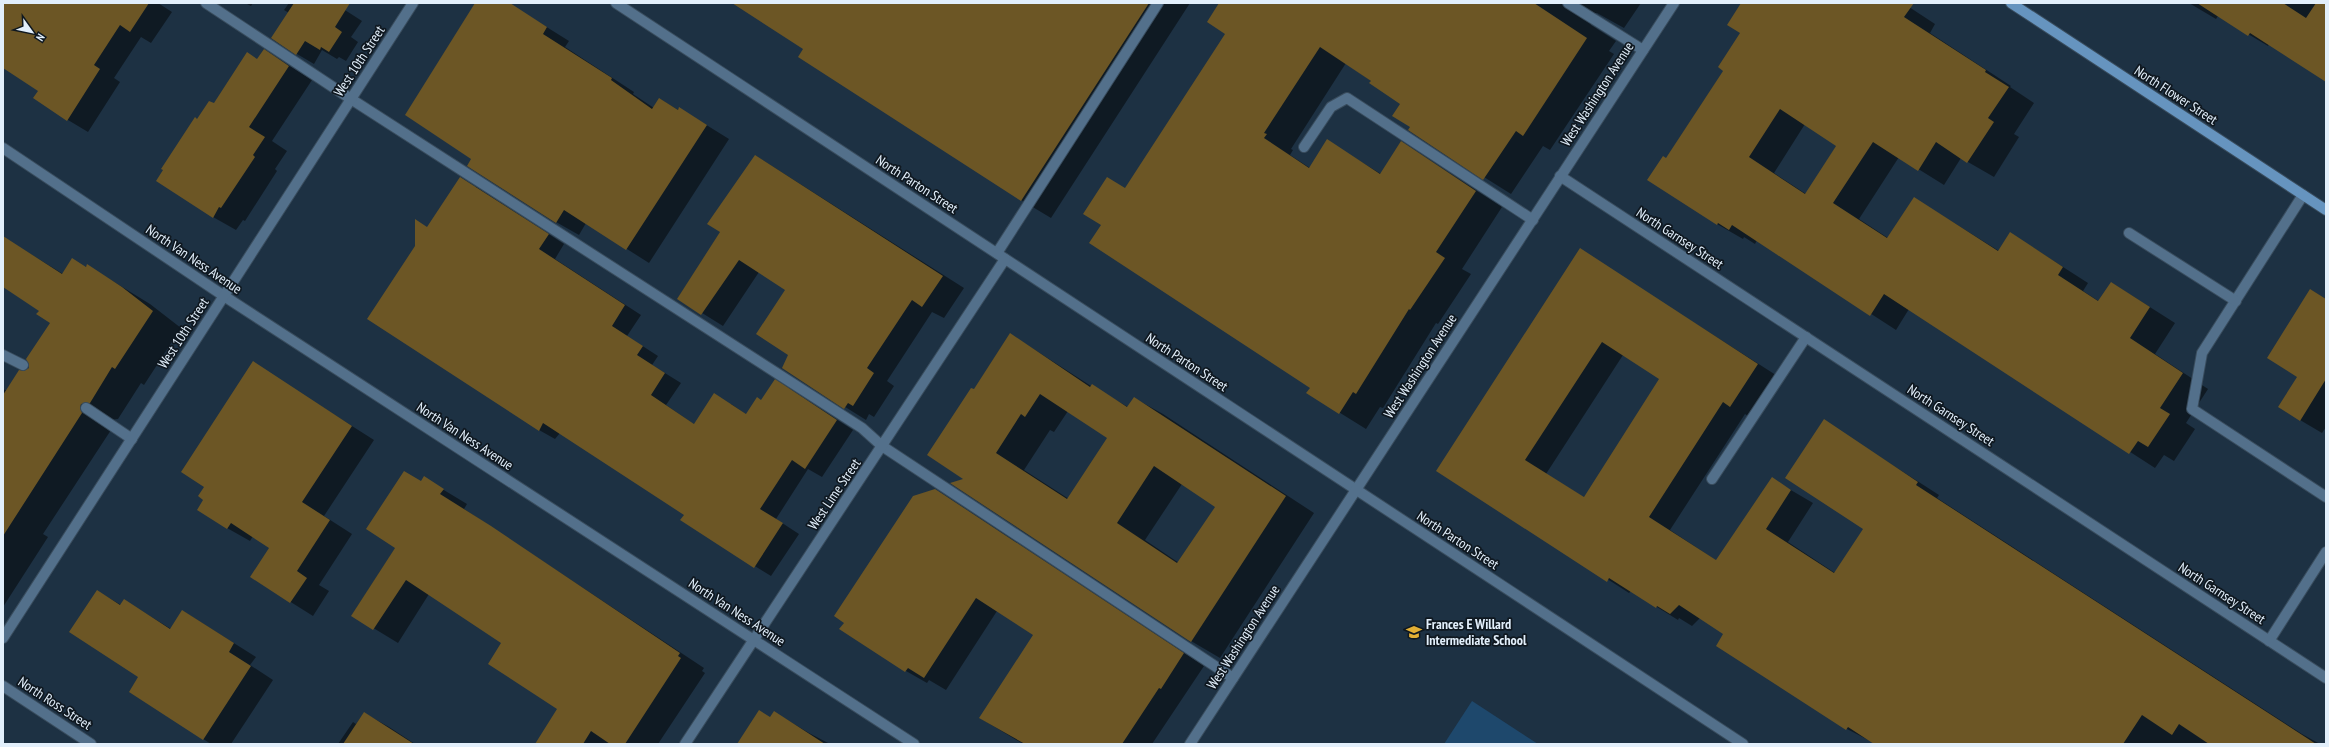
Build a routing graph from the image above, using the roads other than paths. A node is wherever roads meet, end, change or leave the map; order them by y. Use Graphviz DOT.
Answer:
graph roads {
  1 [pos="206,3"];
  2 [pos="413,3"];
  3 [pos="616,3"];
  4 [pos="1158,3"];
  5 [pos="1568,3"];
  6 [pos="1674,3"];
  7 [pos="2010,3"];
  8 [pos="1643,50"];
  9 [pos="351,99"];
  10 [pos="1304,147"];
  11 [pos="3,148"];
  12 [pos="1560,176"];
  13 [pos="2303,196"];
  14 [pos="2326,210"];
  15 [pos="1533,220"];
  16 [pos="2129,233"];
  17 [pos="1001,256"];
  18 [pos="224,296"];
  19 [pos="2236,301"];
  20 [pos="1806,337"];
  21 [pos="3,355"];
  22 [pos="23,365"];
  23 [pos="86,408"];
  24 [pos="132,438"];
  25 [pos="882,446"];
  26 [pos="1712,479"];
  27 [pos="1356,490"];
  28 [pos="2326,497"];
  29 [pos="2326,552"];
  30 [pos="3,638"];
  31 [pos="754,639"];
  32 [pos="2269,641"];
  33 [pos="1233,678"];
  34 [pos="2326,678"];
  35 [pos="3,686"];
  36 [pos="91,744"];
  37 [pos="685,744"];
  38 [pos="914,744"];
  39 [pos="1190,744"];
  40 [pos="1743,744"];
  1 -- 9 [label="street"];
  2 -- 9 [label="street, West 10th Street"];
  3 -- 17 [label="street, North Parton Street"];
  4 -- 17 [label="street, West Lime Street"];
  5 -- 8 [label="street"];
  6 -- 8 [label="street, West Washington Avenue"];
  7 -- 13 [label="main road, North Flower Street"];
  8 -- 12 [label="street, West Washington Avenue"];
  9 -- 18 [label="street, West 10th Street"];
  9 -- 25 [label="street"];
  10 -- 15 [label="street"];
  11 -- 18 [label="street, North Van Ness Avenue"];
  12 -- 15 [label="street, West Washington Avenue"];
  12 -- 20 [label="street, North Garnsey Street"];
  13 -- 14 [label="main road, North Flower Street"];
  13 -- 19 [label="street"];
  15 -- 27 [label="street, West Washington Avenue"];
  16 -- 19 [label="street"];
  17 -- 25 [label="street, West Lime Street"];
  17 -- 27 [label="street, North Parton Street"];
  18 -- 24 [label="street, West 10th Street"];
  18 -- 31 [label="street, North Van Ness Avenue"];
  19 -- 28 [label="street"];
  20 -- 26 [label="street"];
  20 -- 32 [label="street, North Garnsey Street"];
  21 -- 22 [label="street"];
  23 -- 24 [label="street"];
  24 -- 30 [label="street, West 10th Street"];
  25 -- 31 [label="street, West Lime Street"];
  25 -- 33 [label="street"];
  27 -- 33 [label="street, West Washington Avenue"];
  27 -- 40 [label="street, North Parton Street"];
  29 -- 32 [label="street"];
  31 -- 37 [label="street, West Lime Street"];
  31 -- 38 [label="street, North Van Ness Avenue"];
  32 -- 34 [label="street, North Garnsey Street"];
  33 -- 39 [label="street, West Washington Avenue"];
  35 -- 36 [label="street, North Ross Street"];
}
